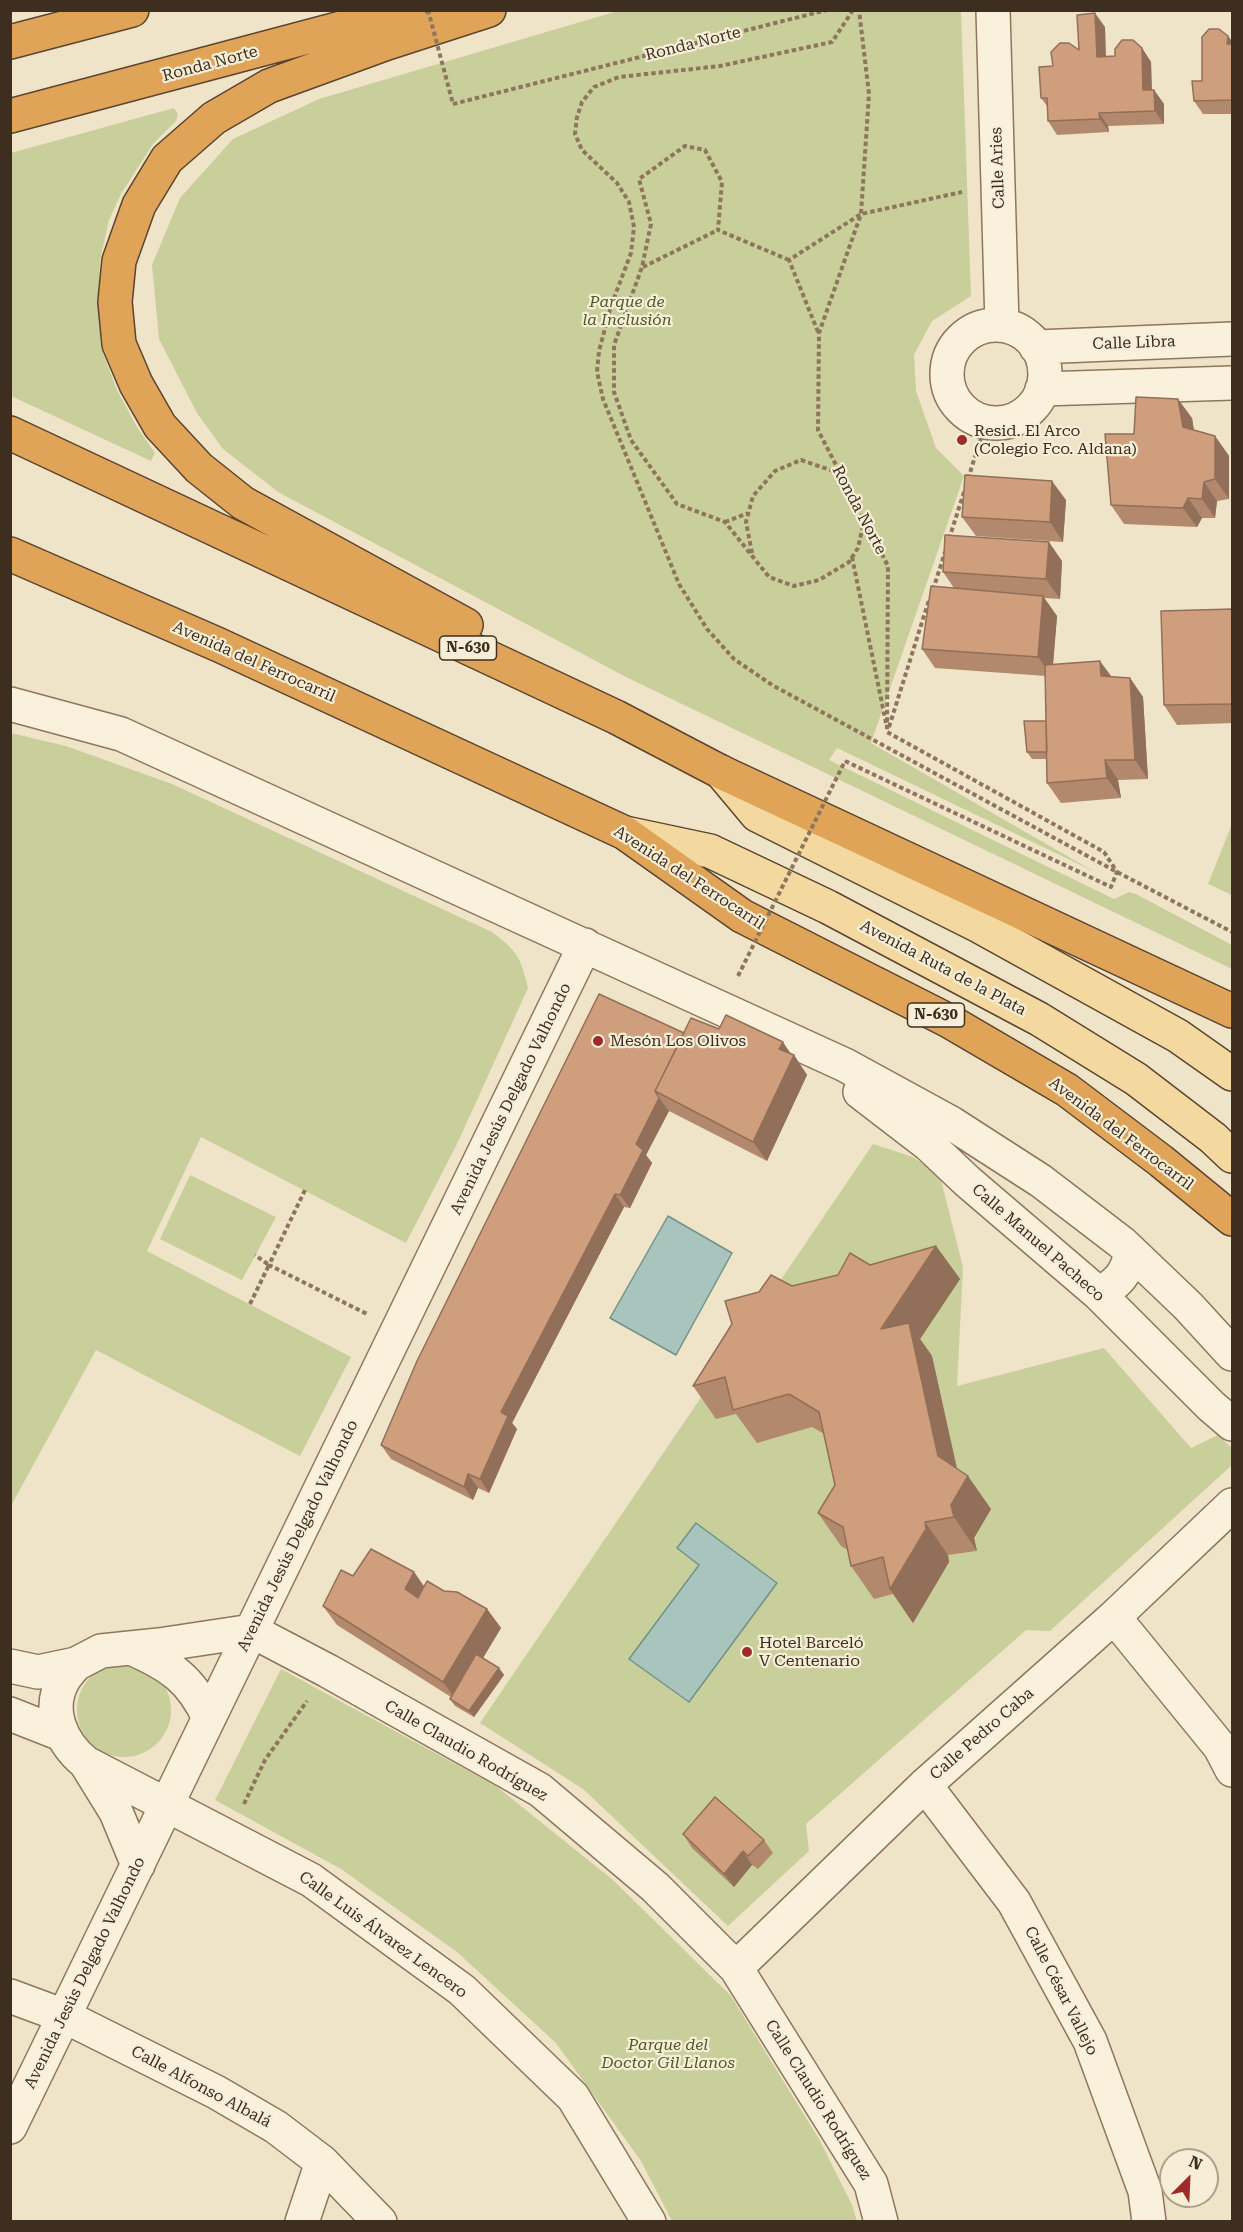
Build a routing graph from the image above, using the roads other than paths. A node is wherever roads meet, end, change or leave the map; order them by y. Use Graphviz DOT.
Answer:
graph roads {
  1 [pos="132,10"];
  2 [pos="408,10"];
  3 [pos="489,10"];
  4 [pos="993,10"];
  5 [pos="10,42"];
  6 [pos="10,116"];
  7 [pos="1002,325"];
  8 [pos="1233,339"];
  9 [pos="1036,347"];
  10 [pos="1233,383"];
  11 [pos="1042,389"];
  12 [pos="10,432"];
  13 [pos="10,554"];
  14 [pos="10,704"];
  15 [pos="616,717"];
  16 [pos="721,772"];
  17 [pos="626,833"];
  18 [pos="585,945"];
  19 [pos="1233,1011"];
  20 [pos="845,1065"];
  21 [pos="1233,1074"];
  22 [pos="1233,1156"];
  23 [pos="1041,1182"];
  24 [pos="1009,1216"];
  25 [pos="1233,1219"];
  26 [pos="1131,1252"];
  27 [pos="1099,1294"];
  28 [pos="1233,1354"];
  29 [pos="1233,1424"];
  30 [pos="1233,1506"];
  31 [pos="276,1585"];
  32 [pos="1114,1617"];
  33 [pos="252,1631"];
  34 [pos="145,1647"];
  35 [pos="76,1664"];
  36 [pos="10,1666"];
  37 [pos="10,1714"];
  38 [pos="209,1718"];
  39 [pos="61,1734"];
  40 [pos="86,1763"];
  41 [pos="1233,1770"];
  42 [pos="925,1785"];
  43 [pos="168,1806"];
  44 [pos="138,1864"];
  45 [pos="736,1968"];
  46 [pos="10,1996"];
  47 [pos="64,2016"];
  48 [pos="10,2127"];
  49 [pos="322,2162"];
  50 [pos="302,2222"];
  51 [pos="380,2222"];
  52 [pos="649,2222"];
  53 [pos="881,2222"];
  54 [pos="1149,2222"];
  1 -- 5 [label="highway"];
  2 -- 6 [label="highway, Ronda Norte"];
  3 -- 15 [label="highway"];
  4 -- 7 [label="street, Calle Aries"];
  7 -- 9 [label="street"];
  7 -- 11 [label="street"];
  8 -- 9 [label="street, Calle Libra"];
  9 -- 11 [label="street"];
  10 -- 11 [label="street"];
  12 -- 15 [label="highway, N-630"];
  13 -- 17 [label="highway, Avenida del Ferrocarril / N-630"];
  14 -- 18 [label="street"];
  15 -- 16 [label="highway, N-630"];
  16 -- 19 [label="highway, N-630"];
  16 -- 21 [label="main road"];
  17 -- 22 [label="main road, Avenida Ruta de la Plata"];
  17 -- 25 [label="highway, Avenida del Ferrocarril / N-630"];
  18 -- 20 [label="street"];
  18 -- 31 [label="street, Avenida Jesús Delgado Valhondo"];
  20 -- 23 [label="street"];
  20 -- 24 [label="street, Calle Manuel Pacheco"];
  23 -- 24 [label="street"];
  23 -- 26 [label="street"];
  24 -- 27 [label="street, Calle Manuel Pacheco"];
  26 -- 27 [label="street"];
  26 -- 28 [label="street"];
  27 -- 29 [label="street, Calle Manuel Pacheco"];
  30 -- 32 [label="street, Calle Pedro Caba"];
  31 -- 33 [label="street, Avenida Jesús Delgado Valhondo"];
  31 -- 34 [label="street"];
  32 -- 41 [label="street"];
  32 -- 42 [label="street, Calle Pedro Caba"];
  33 -- 34 [label="street"];
  33 -- 38 [label="street, Avenida Jesús Delgado Valhondo"];
  33 -- 45 [label="street, Calle Claudio Rodríguez"];
  34 -- 35 [label="street"];
  34 -- 38 [label="street"];
  35 -- 36 [label="street"];
  35 -- 39 [label="street"];
  37 -- 39 [label="street"];
  38 -- 43 [label="street, Avenida Jesús Delgado Valhondo"];
  39 -- 40 [label="street"];
  40 -- 43 [label="street"];
  40 -- 44 [label="street"];
  42 -- 45 [label="street, Calle Pedro Caba"];
  42 -- 54 [label="street, Calle César Vallejo"];
  43 -- 44 [label="street, Avenida Jesús Delgado Valhondo"];
  43 -- 52 [label="street, Calle Luis Álvarez Lencero"];
  44 -- 47 [label="street, Avenida Jesús Delgado Valhondo"];
  45 -- 53 [label="street, Calle Claudio Rodríguez"];
  46 -- 47 [label="street, Calle Alfonso Albalá"];
  47 -- 48 [label="street, Avenida Jesús Delgado Valhondo"];
  47 -- 49 [label="street, Calle Alfonso Albalá"];
  49 -- 50 [label="street"];
  49 -- 51 [label="street, Calle Alfonso Albalá"];
}
